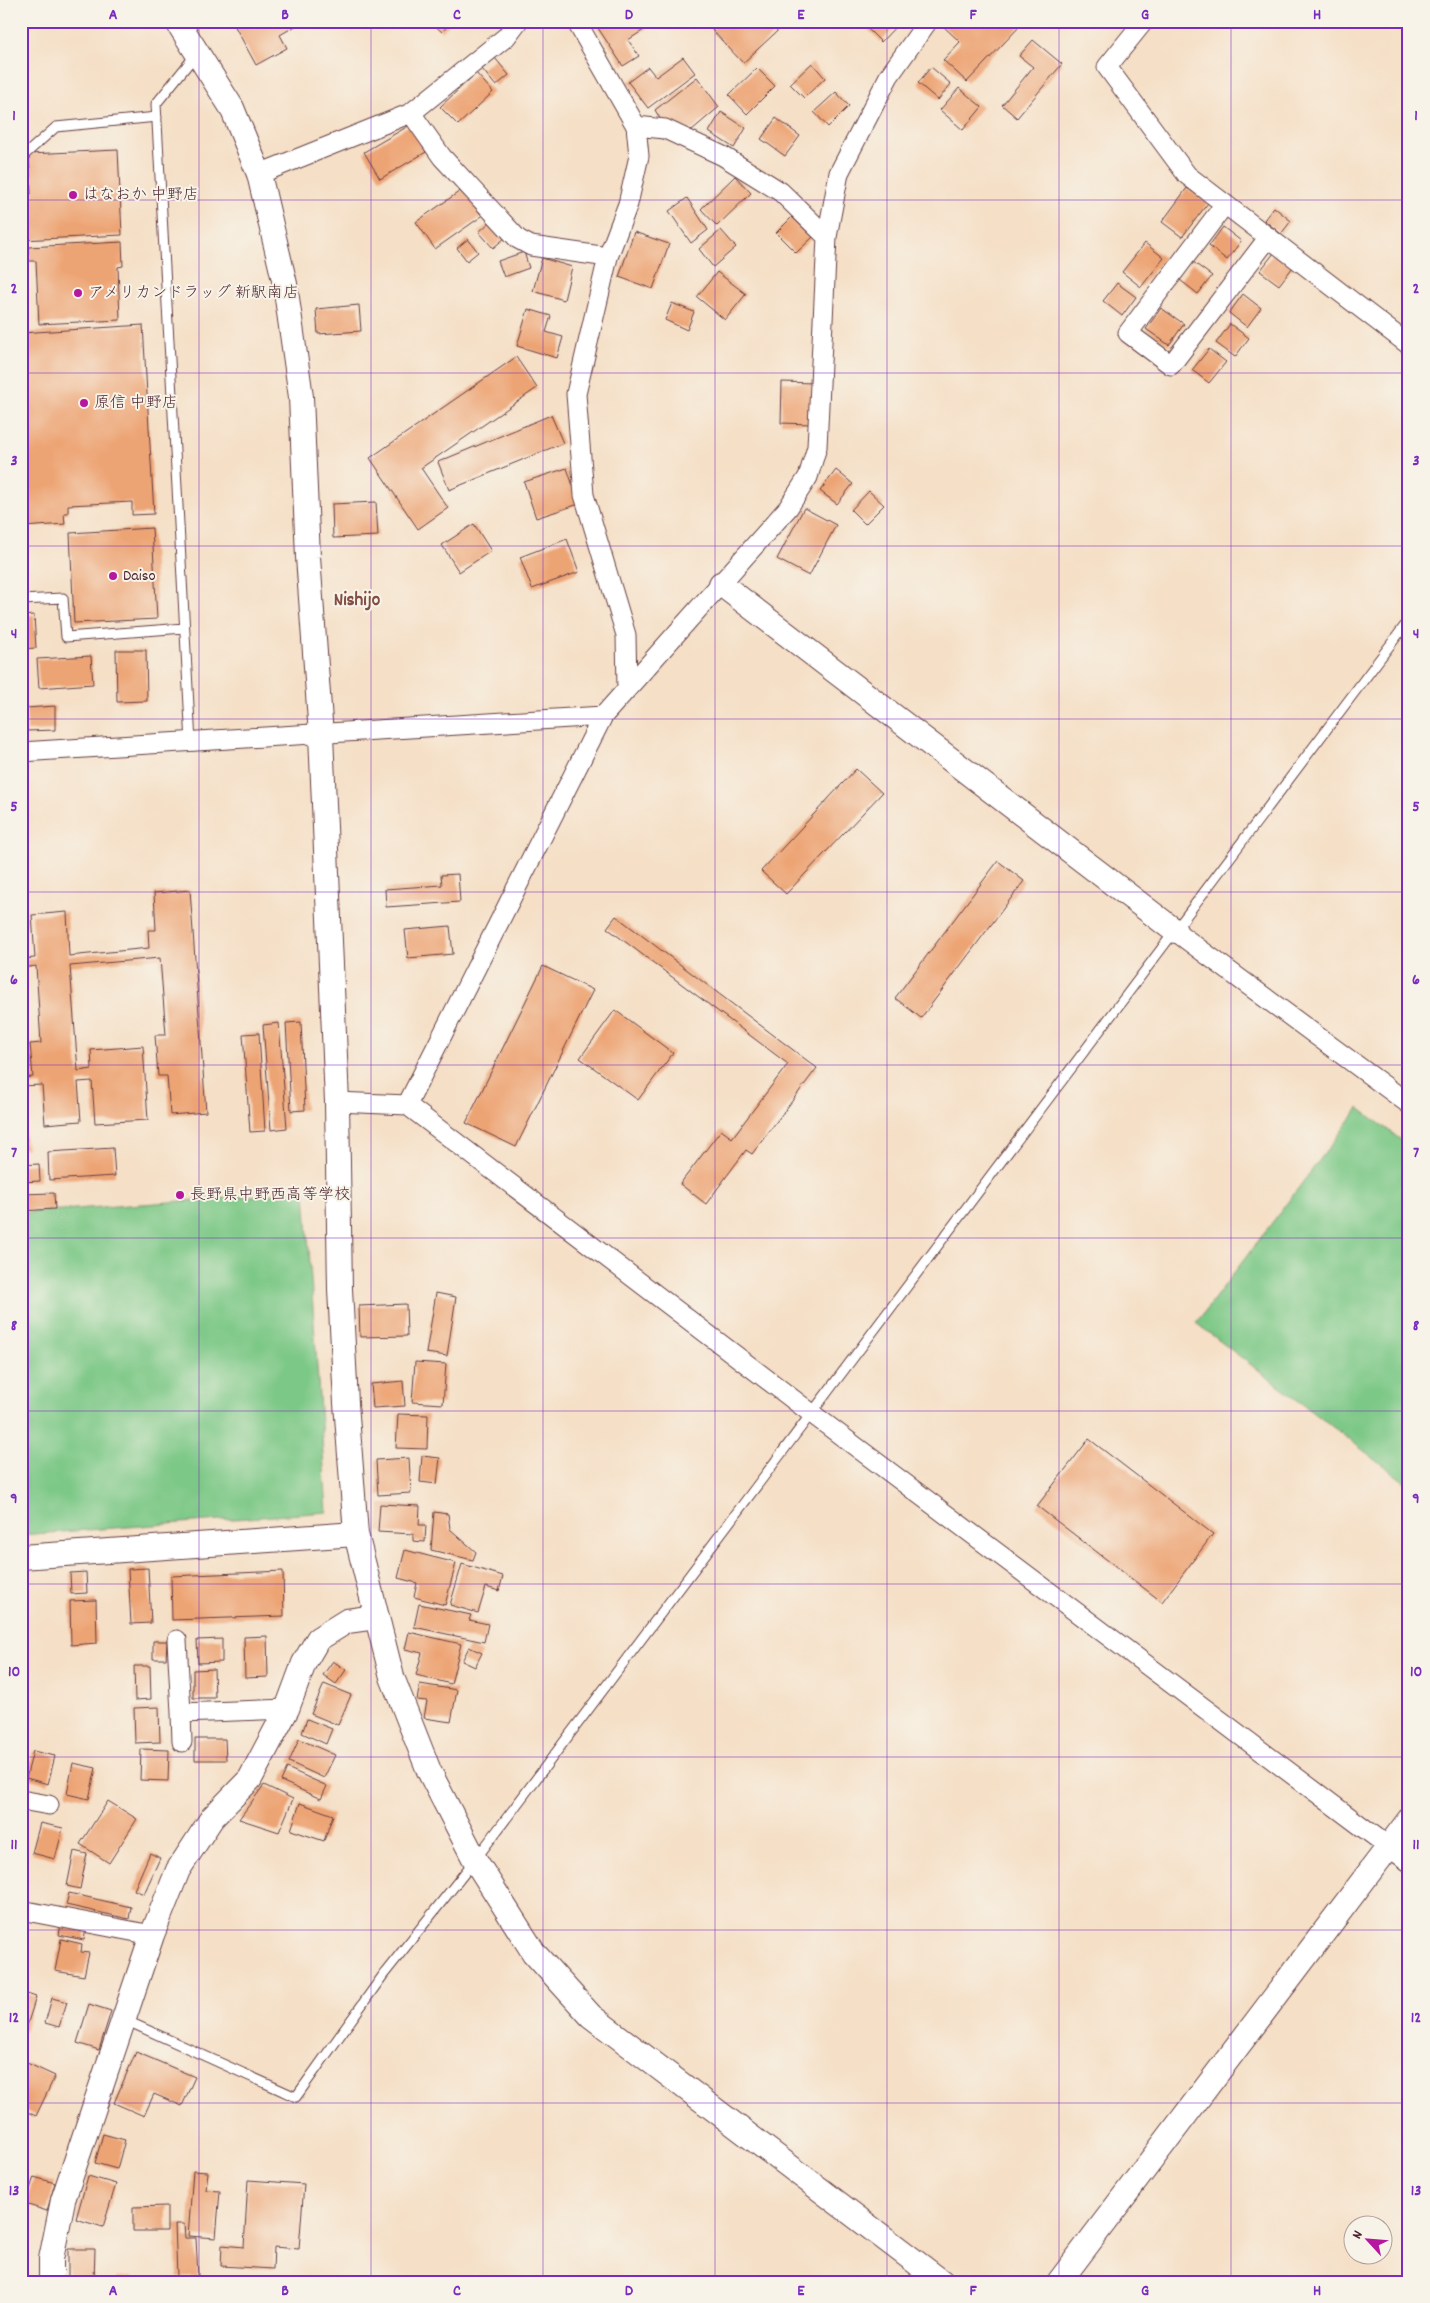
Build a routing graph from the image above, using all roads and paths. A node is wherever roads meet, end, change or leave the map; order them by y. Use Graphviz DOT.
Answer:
graph roads {
  1 [pos="177,21"];
  2 [pos="518,21"];
  3 [pos="576,21"];
  4 [pos="928,21"];
  5 [pos="1144,21"];
  6 [pos="198,52"];
  7 [pos="411,113"];
  8 [pos="157,117"];
  9 [pos="636,126"];
  10 [pos="21,158"];
  11 [pos="259,174"];
  12 [pos="1225,204"];
  13 [pos="827,237"];
  14 [pos="1269,237"];
  15 [pos="608,257"];
  16 [pos="1409,345"];
  17 [pos="721,584"];
  18 [pos="21,600"];
  19 [pos="1409,620"];
  20 [pos="184,628"];
  21 [pos="628,688"];
  22 [pos="603,716"];
  23 [pos="321,736"];
  24 [pos="191,743"];
  25 [pos="21,752"];
  26 [pos="1175,931"];
  27 [pos="337,1102"];
  28 [pos="1409,1104"];
  29 [pos="407,1105"];
  30 [pos="812,1413"];
  31 [pos="356,1534"];
  32 [pos="21,1557"];
  33 [pos="376,1617"];
  34 [pos="177,1640"];
  35 [pos="288,1709"];
  36 [pos="181,1713"];
  37 [pos="182,1742"];
  38 [pos="21,1800"];
  39 [pos="49,1805"];
  40 [pos="1409,1820"];
  41 [pos="1389,1847"];
  42 [pos="475,1860"];
  43 [pos="1409,1862"];
  44 [pos="21,1910"];
  45 [pos="152,1936"];
  46 [pos="125,2020"];
  47 [pos="51,2282"];
  48 [pos="942,2282"];
  49 [pos="1059,2282"];
  1 -- 6 [label="street"];
  2 -- 7 [label="street"];
  3 -- 9 [label="street"];
  4 -- 13 [label="street"];
  5 -- 12 [label="street"];
  6 -- 8 [label="lane"];
  6 -- 11 [label="street"];
  7 -- 11 [label="street"];
  7 -- 15 [label="street"];
  8 -- 10 [label="lane"];
  8 -- 20 [label="lane"];
  9 -- 13 [label="street"];
  9 -- 15 [label="street"];
  11 -- 23 [label="street"];
  12 -- 14 [label="street"];
  12 -- 14 [label="street"];
  13 -- 17 [label="street"];
  14 -- 16 [label="street"];
  15 -- 21 [label="street"];
  17 -- 21 [label="street"];
  17 -- 26 [label="street"];
  18 -- 20 [label="lane"];
  19 -- 26 [label="lane"];
  20 -- 24 [label="lane"];
  21 -- 22 [label="street"];
  22 -- 23 [label="street"];
  22 -- 29 [label="street"];
  23 -- 24 [label="street"];
  23 -- 27 [label="street"];
  24 -- 25 [label="street"];
  26 -- 28 [label="street"];
  26 -- 30 [label="lane"];
  27 -- 29 [label="street"];
  27 -- 31 [label="street"];
  29 -- 30 [label="street"];
  30 -- 41 [label="street"];
  30 -- 42 [label="lane"];
  31 -- 32 [label="street"];
  31 -- 33 [label="street"];
  33 -- 35 [label="street"];
  33 -- 42 [label="street"];
  34 -- 36 [label="street"];
  35 -- 36 [label="street"];
  35 -- 45 [label="street"];
  36 -- 37 [label="street"];
  38 -- 39 [label="street"];
  40 -- 41 [label="street"];
  41 -- 43 [label="street"];
  41 -- 49 [label="street"];
  42 -- 46 [label="lane"];
  42 -- 48 [label="street"];
  44 -- 45 [label="street"];
  45 -- 46 [label="street"];
  46 -- 47 [label="street"];
}
